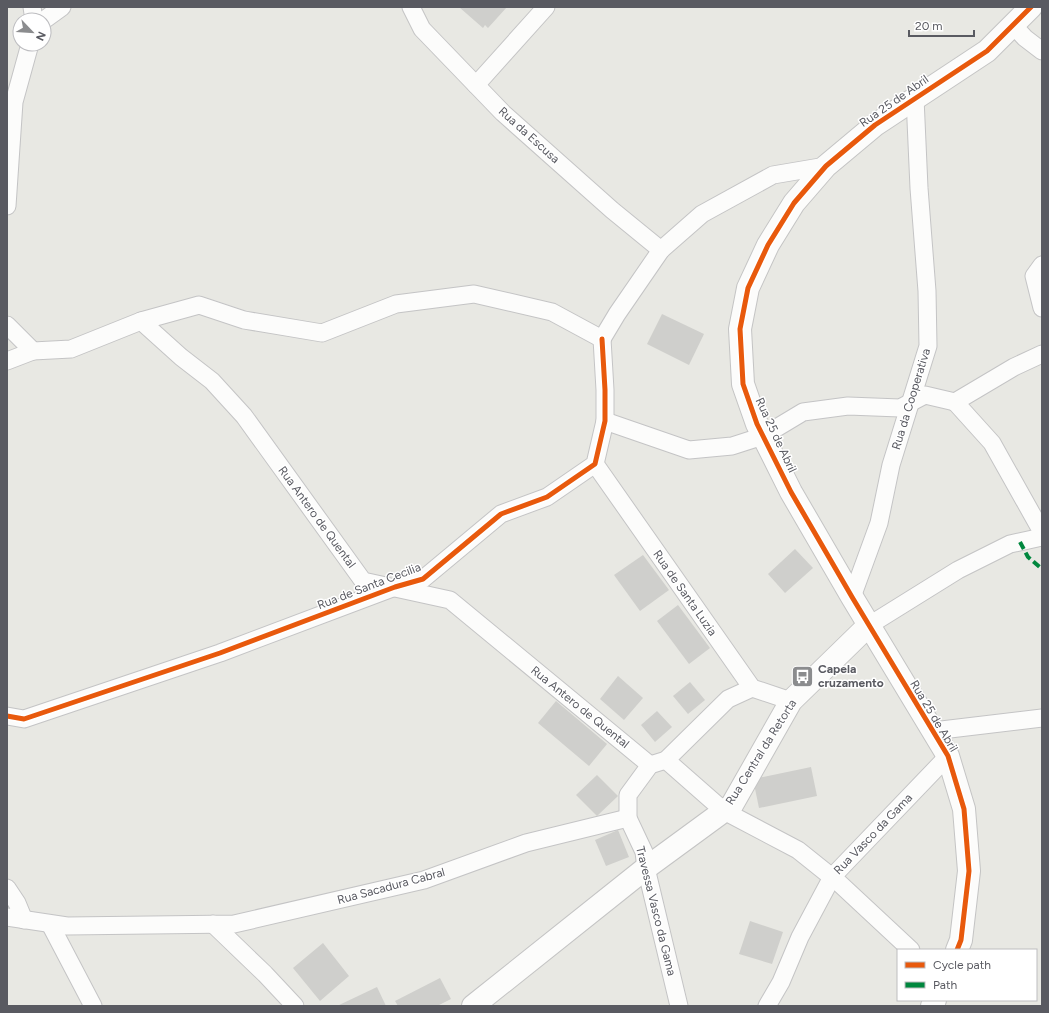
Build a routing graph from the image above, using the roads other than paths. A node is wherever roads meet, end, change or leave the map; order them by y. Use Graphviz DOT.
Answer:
graph roads {
  1 [pos="62,7"];
  2 [pos="411,7"];
  3 [pos="546,7"];
  4 [pos="1031,7"];
  5 [pos="52,14"];
  6 [pos="1014,26"];
  7 [pos="1042,51"];
  8 [pos="28,52"];
  9 [pos="476,85"];
  10 [pos="915,98"];
  11 [pos="826,166"];
  12 [pos="7,206"];
  13 [pos="661,250"];
  14 [pos="1042,265"];
  15 [pos="1042,308"];
  16 [pos="141,321"];
  17 [pos="7,325"];
  18 [pos="602,339"];
  19 [pos="33,352"];
  20 [pos="1042,354"];
  21 [pos="7,361"];
  22 [pos="912,402"];
  23 [pos="955,402"];
  24 [pos="605,421"];
  25 [pos="763,436"];
  26 [pos="595,464"];
  27 [pos="1042,532"];
  28 [pos="1042,537"];
  29 [pos="395,587"];
  30 [pos="852,598"];
  31 [pos="868,626"];
  32 [pos="752,688"];
  33 [pos="791,701"];
  34 [pos="7,716"];
  35 [pos="1042,718"];
  36 [pos="933,732"];
  37 [pos="948,756"];
  38 [pos="658,762"];
  39 [pos="724,810"];
  40 [pos="628,818"];
  41 [pos="646,868"];
  42 [pos="832,877"];
  43 [pos="7,888"];
  44 [pos="7,917"];
  45 [pos="24,920"];
  46 [pos="50,924"];
  47 [pos="213,924"];
  48 [pos="910,949"];
  49 [pos="957,949"];
  50 [pos="93,1006"];
  51 [pos="295,1006"];
  52 [pos="474,1006"];
  53 [pos="679,1006"];
  54 [pos="767,1006"];
  1 -- 5 [label="street"];
  2 -- 9 [label="street, Rua da Escusa"];
  3 -- 9 [label="street"];
  4 -- 6 [label="street, Rua 25 de Abril"];
  6 -- 7 [label="street"];
  6 -- 10 [label="street, Rua 25 de Abril"];
  8 -- 12 [label="street"];
  9 -- 13 [label="street, Rua da Escusa"];
  10 -- 11 [label="street, Rua 25 de Abril"];
  10 -- 22 [label="street, Rua da Cooperativa"];
  11 -- 13 [label="street"];
  11 -- 25 [label="street, Rua 25 de Abril"];
  13 -- 18 [label="street"];
  14 -- 15 [label="street"];
  16 -- 18 [label="street"];
  16 -- 19 [label="street"];
  16 -- 29 [label="street, Rua Antero de Quental"];
  17 -- 19 [label="street"];
  18 -- 24 [label="street"];
  19 -- 21 [label="street"];
  20 -- 23 [label="street"];
  22 -- 23 [label="street"];
  22 -- 25 [label="street"];
  22 -- 30 [label="street, Rua da Cooperativa"];
  23 -- 27 [label="street"];
  24 -- 25 [label="street"];
  24 -- 26 [label="street"];
  25 -- 30 [label="street, Rua 25 de Abril"];
  26 -- 29 [label="street, Rua de Santa Cecilia"];
  26 -- 32 [label="street, Rua de Santa Luzia"];
  28 -- 31 [label="street, Rua Central da Retorta"];
  29 -- 34 [label="street, Rua de Santa Cecilia"];
  29 -- 38 [label="street, Rua Antero de Quental"];
  30 -- 31 [label="street, Rua 25 de Abril"];
  31 -- 33 [label="street, Rua Central da Retorta"];
  31 -- 36 [label="street, Rua 25 de Abril"];
  32 -- 33 [label="street"];
  32 -- 38 [label="street"];
  33 -- 39 [label="street, Rua Central da Retorta"];
  35 -- 36 [label="street"];
  36 -- 37 [label="street, Rua 25 de Abril"];
  37 -- 42 [label="street, Rua Vasco da Gama"];
  37 -- 49 [label="street, Rua 25 de Abril"];
  38 -- 39 [label="street, Rua Antero de Quental"];
  38 -- 40 [label="street"];
  39 -- 41 [label="street, Rua Central da Retorta"];
  39 -- 42 [label="street, Rua Antero de Quental"];
  40 -- 41 [label="street, Travessa Vasco da Gama"];
  40 -- 47 [label="street, Rua Sacadura Cabral"];
  41 -- 52 [label="street, Rua Central da Retorta"];
  41 -- 53 [label="street, Travessa Vasco da Gama"];
  42 -- 48 [label="street, Rua Antero de Quental"];
  42 -- 54 [label="street, Rua Vasco da Gama"];
  43 -- 45 [label="street"];
  44 -- 45 [label="street, Rua Sacadura Cabral"];
  45 -- 46 [label="street, Rua Sacadura Cabral"];
  46 -- 47 [label="street, Rua Sacadura Cabral"];
  46 -- 50 [label="street"];
  47 -- 51 [label="street"];
}
